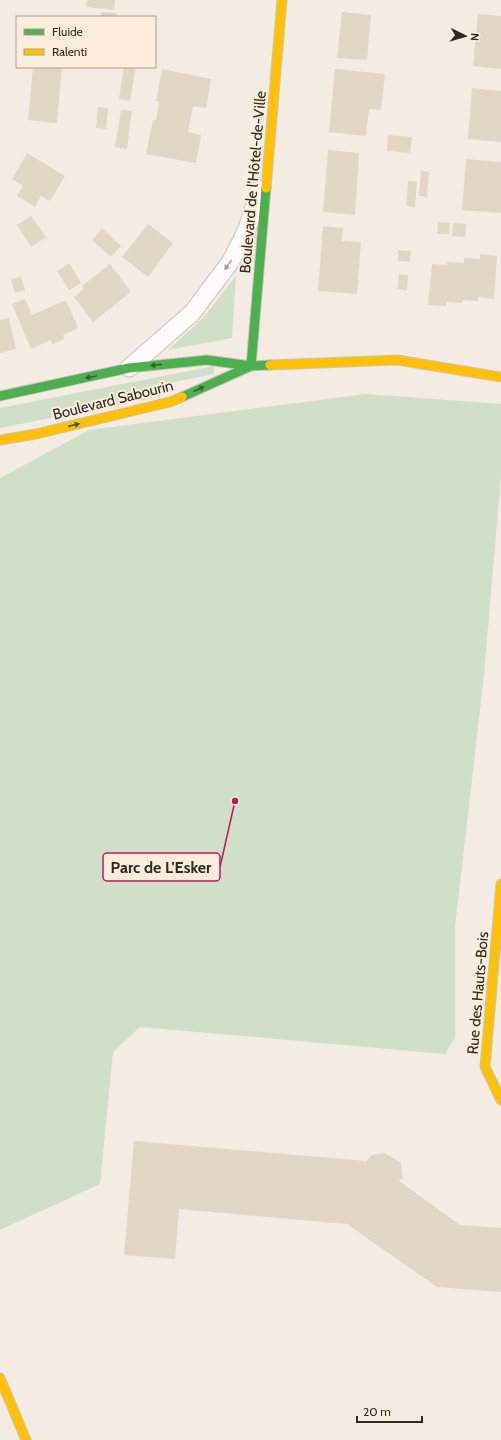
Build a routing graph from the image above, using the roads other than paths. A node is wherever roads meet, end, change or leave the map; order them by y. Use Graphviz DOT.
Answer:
graph roads {
  1 [pos="282,0"];
  2 [pos="268,165"];
  3 [pos="250,366"];
  4 [pos="129,368"];
  5 [pos="501,377"];
  6 [pos="0,396"];
  7 [pos="36,434"];
  8 [pos="0,440"];
  9 [pos="12,446"];
  10 [pos="501,884"];
  11 [pos="501,1100"];
  12 [pos="0,1378"];
  13 [pos="26,1440"];
  1 -- 2 [label="street, Boulevard de l'Hôtel-de-Ville"];
  2 -- 3 [label="street, Boulevard de l'Hôtel-de-Ville"];
  2 -- 4 [label="street, one-way"];
  3 -- 4 [label="street, Boulevard Sabourin, one-way"];
  3 -- 5 [label="street, Boulevard Sabourin"];
  7 -- 3 [label="street, Boulevard Sabourin, one-way"];
  4 -- 6 [label="street, Boulevard Sabourin, one-way"];
  7 -- 8 [label="street, Boulevard Sabourin"];
  7 -- 9 [label="street"];
  10 -- 11 [label="street, Rue des Hauts-Bois"];
  12 -- 13 [label="street"];
}
